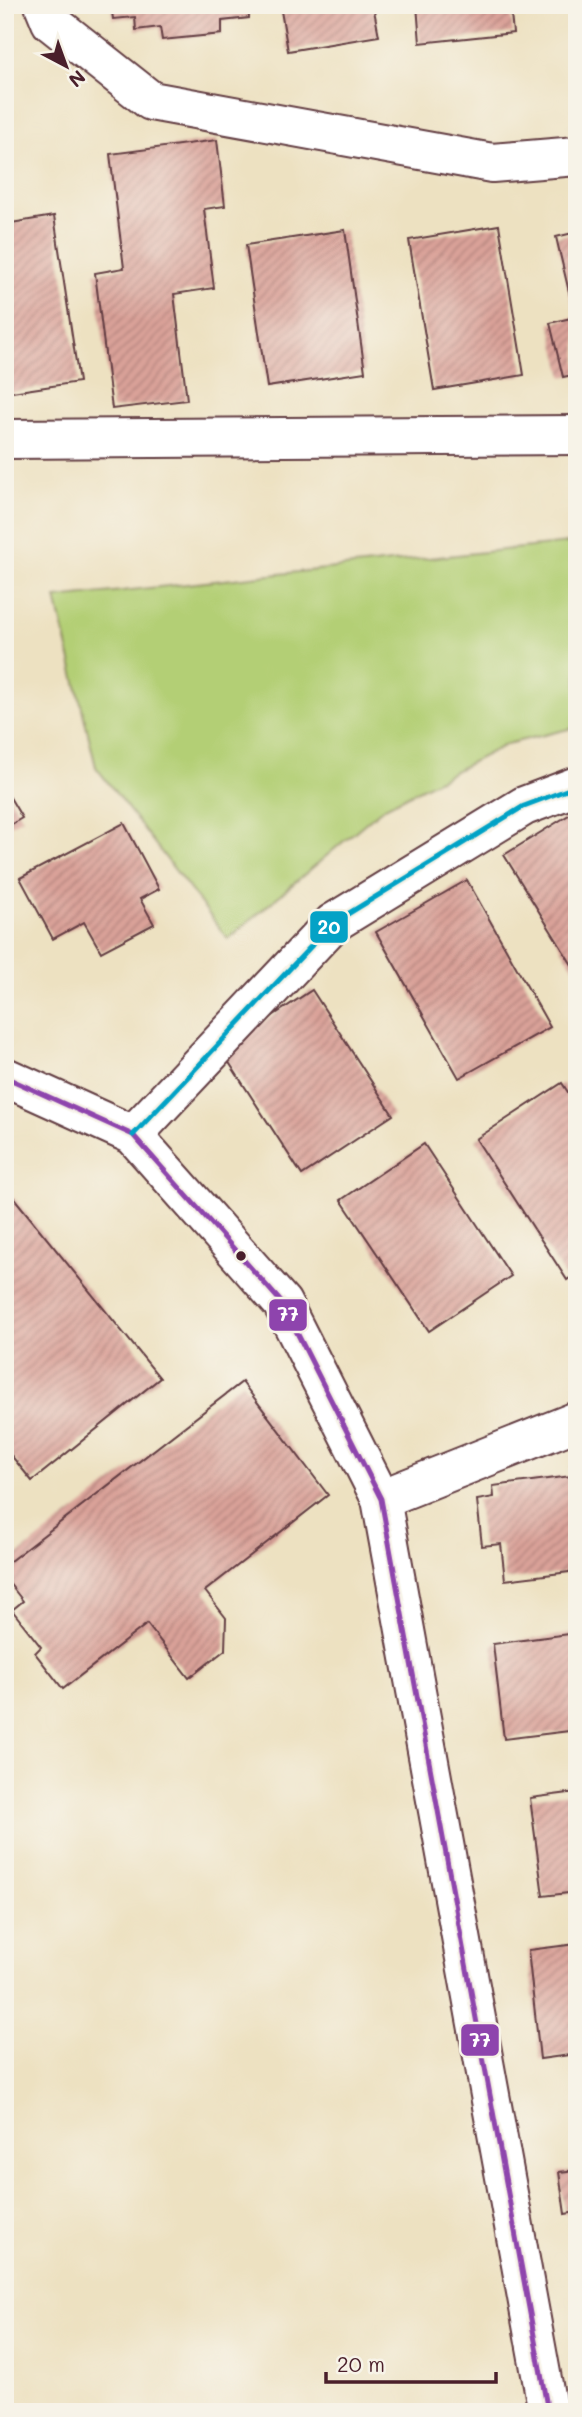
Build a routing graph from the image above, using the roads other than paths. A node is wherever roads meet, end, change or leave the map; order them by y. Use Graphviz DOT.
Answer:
graph roads {
  1 [pos="44,5"];
  2 [pos="577,156"];
  3 [pos="577,435"];
  4 [pos="5,439"];
  5 [pos="577,786"];
  6 [pos="5,1077"];
  7 [pos="133,1135"];
  8 [pos="577,1420"];
  9 [pos="381,1499"];
  10 [pos="548,2412"];
  1 -- 2 [label="street"];
  3 -- 4 [label="street"];
  5 -- 7 [label="street"];
  6 -- 7 [label="street"];
  7 -- 9 [label="street"];
  8 -- 9 [label="street"];
  9 -- 10 [label="street"];
}
